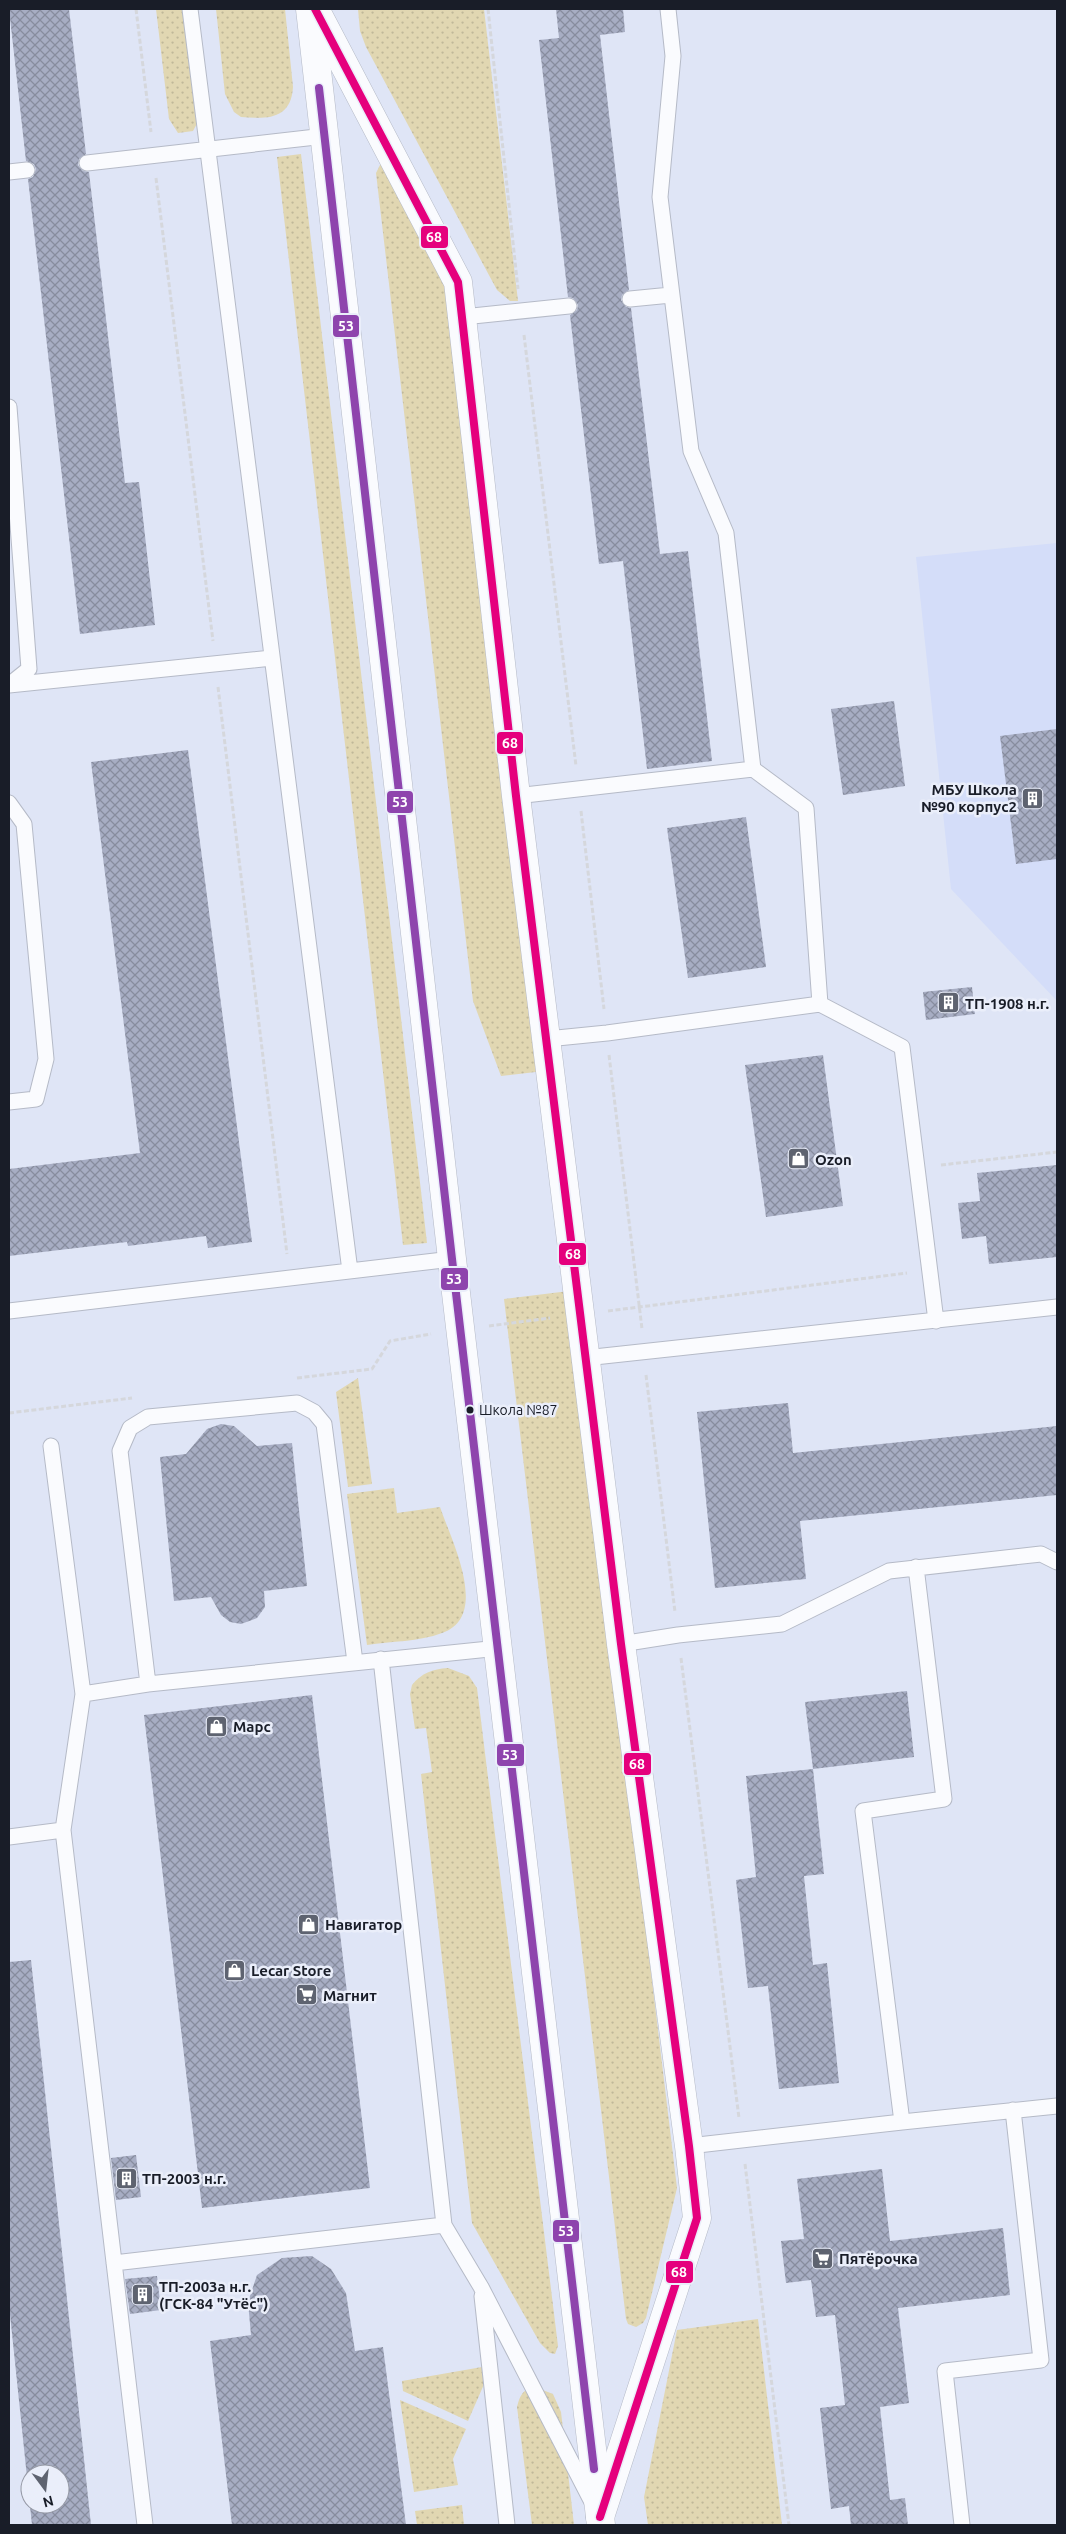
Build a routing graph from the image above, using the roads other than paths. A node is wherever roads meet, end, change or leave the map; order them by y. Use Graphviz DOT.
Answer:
graph roads {
  1 [pos="190,9"];
  2 [pos="310,9"];
  3 [pos="315,9"];
  4 [pos="668,9"];
  5 [pos="325,136"];
  6 [pos="208,149"];
  7 [pos="87,162"];
  8 [pos="27,170"];
  9 [pos="9,172"];
  10 [pos="671,295"];
  11 [pos="630,300"];
  12 [pos="569,306"];
  13 [pos="463,317"];
  14 [pos="9,407"];
  15 [pos="9,428"];
  16 [pos="272,658"];
  17 [pos="753,769"];
  18 [pos="516,796"];
  19 [pos="9,803"];
  20 [pos="820,1004"];
  21 [pos="547,1039"];
  22 [pos="9,1102"];
  23 [pos="452,1259"];
  24 [pos="350,1271"];
  25 [pos="1057,1307"];
  26 [pos="9,1311"];
  27 [pos="936,1321"];
  28 [pos="585,1358"];
  29 [pos="51,1446"];
  30 [pos="1057,1562"];
  31 [pos="916,1567"];
  32 [pos="621,1644"];
  33 [pos="499,1648"];
  34 [pos="381,1658"];
  35 [pos="355,1662"];
  36 [pos="148,1684"];
  37 [pos="83,1694"];
  38 [pos="64,1830"];
  39 [pos="9,1837"];
  40 [pos="1057,2106"];
  41 [pos="1013,2110"];
  42 [pos="902,2122"];
  43 [pos="689,2146"];
  44 [pos="444,2225"];
  45 [pos="114,2263"];
  46 [pos="481,2287"];
  47 [pos="600,2521"];
  48 [pos="145,2525"];
  49 [pos="507,2525"];
  50 [pos="962,2525"];
  1 -- 6 [label="lane"];
  2 -- 5 [label="street"];
  3 -- 13 [label="street"];
  4 -- 10 [label="lane"];
  5 -- 6 [label="lane"];
  5 -- 23 [label="street"];
  6 -- 7 [label="lane"];
  6 -- 16 [label="lane"];
  8 -- 9 [label="lane"];
  10 -- 11 [label="lane"];
  10 -- 17 [label="lane"];
  12 -- 13 [label="lane"];
  13 -- 18 [label="street"];
  14 -- 15 [label="lane"];
  15 -- 16 [label="lane"];
  16 -- 24 [label="lane"];
  17 -- 18 [label="lane"];
  17 -- 20 [label="lane"];
  18 -- 21 [label="street"];
  19 -- 22 [label="lane"];
  20 -- 21 [label="lane"];
  20 -- 27 [label="lane"];
  21 -- 28 [label="street"];
  23 -- 24 [label="lane"];
  23 -- 33 [label="street"];
  24 -- 26 [label="lane"];
  25 -- 27 [label="lane"];
  27 -- 28 [label="lane"];
  28 -- 32 [label="street"];
  29 -- 37 [label="lane"];
  30 -- 31 [label="lane"];
  31 -- 32 [label="lane"];
  31 -- 42 [label="lane"];
  32 -- 43 [label="street"];
  33 -- 34 [label="lane"];
  33 -- 47 [label="street"];
  34 -- 35 [label="lane"];
  34 -- 44 [label="lane"];
  35 -- 36 [label="lane"];
  35 -- 36 [label="lane"];
  36 -- 37 [label="lane"];
  37 -- 38 [label="lane"];
  38 -- 39 [label="lane"];
  38 -- 45 [label="lane"];
  40 -- 41 [label="lane"];
  41 -- 42 [label="lane"];
  41 -- 50 [label="lane"];
  42 -- 43 [label="lane"];
  43 -- 47 [label="street"];
  44 -- 45 [label="lane"];
  44 -- 46 [label="lane"];
  45 -- 48 [label="lane"];
  46 -- 47 [label="lane"];
  46 -- 49 [label="lane"];
}
